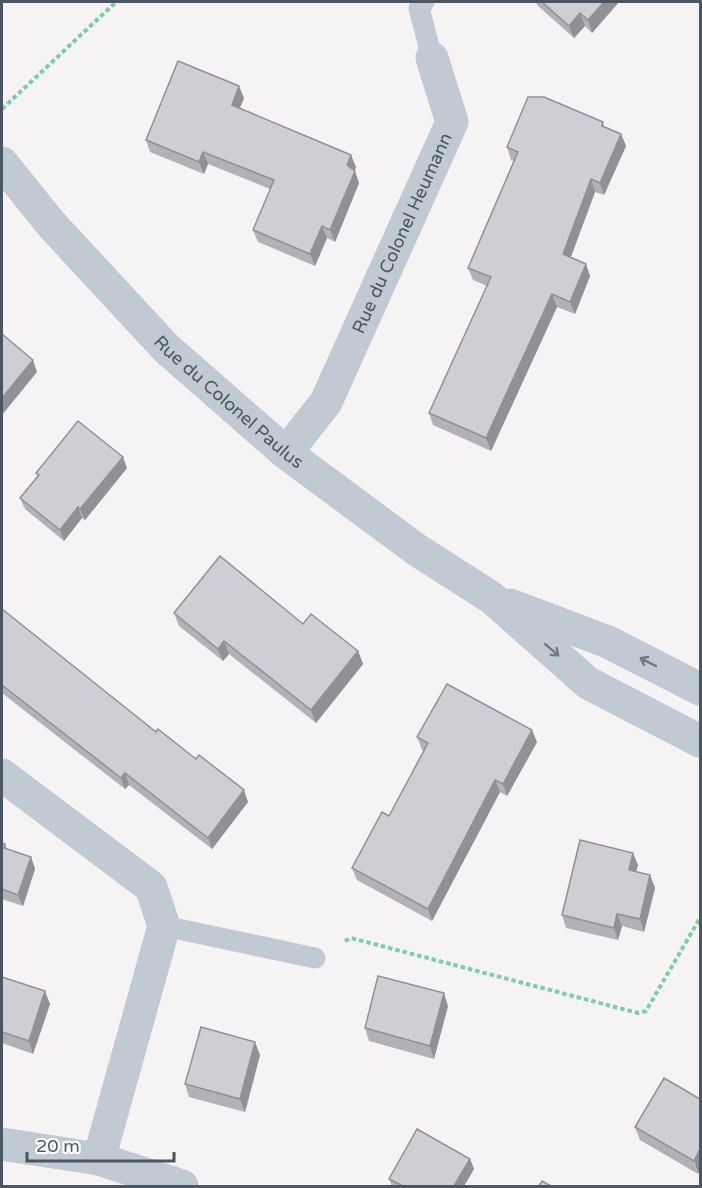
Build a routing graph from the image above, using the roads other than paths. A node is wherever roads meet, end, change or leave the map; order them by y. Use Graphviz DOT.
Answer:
graph roads {
  1 [pos="424,2"];
  2 [pos="432,58"];
  3 [pos="2,163"];
  4 [pos="286,453"];
  5 [pos="492,598"];
  6 [pos="700,689"];
  7 [pos="700,741"];
  8 [pos="2,775"];
  9 [pos="164,926"];
  10 [pos="315,958"];
  11 [pos="2,1144"];
  12 [pos="99,1159"];
  13 [pos="182,1186"];
  1 -- 2 [label="lane, Rue du Colonel Heumann"];
  2 -- 4 [label="street, Rue du Colonel Heumann"];
  3 -- 4 [label="street, Rue du Colonel Paulus"];
  4 -- 5 [label="street, Rue du Colonel Paulus"];
  6 -- 5 [label="street, Rue du Colonel Paulus, one-way"];
  5 -- 7 [label="street, Rue du Colonel Paulus, one-way"];
  8 -- 9 [label="street"];
  9 -- 10 [label="lane"];
  9 -- 12 [label="street"];
  11 -- 12 [label="street"];
  12 -- 13 [label="street"];
}
